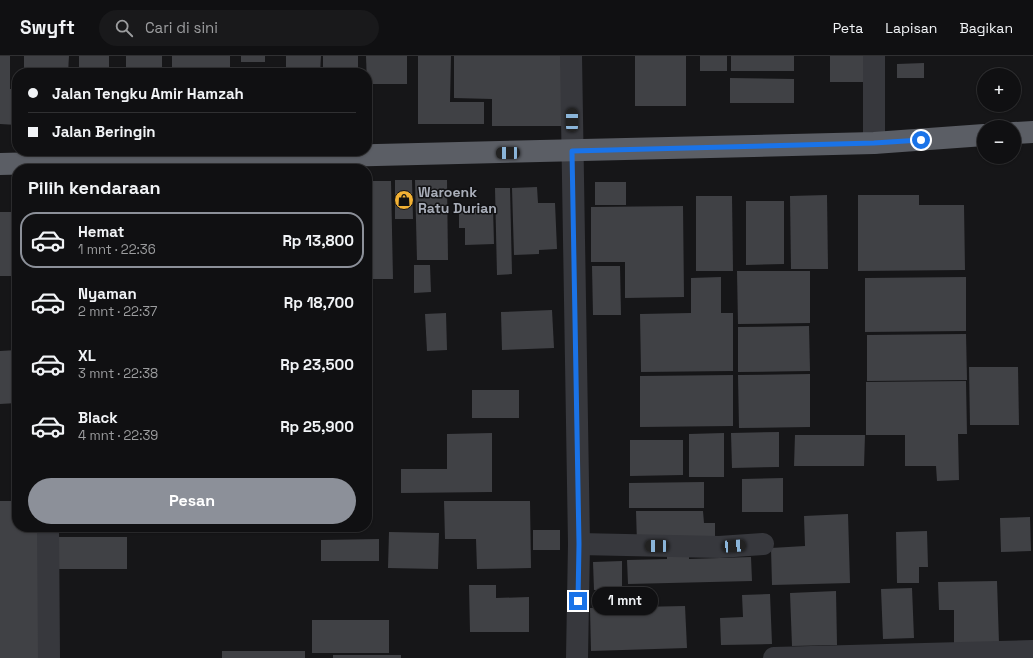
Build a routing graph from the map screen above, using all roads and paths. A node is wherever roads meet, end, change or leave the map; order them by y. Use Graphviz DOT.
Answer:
graph roads {
  1 [pos="571,56"];
  2 [pos="874,56"];
  3 [pos="1033,132"];
  4 [pos="1021,133"];
  5 [pos="977,136"];
  6 [pos="874,143"];
  7 [pos="572,151"];
  8 [pos="0,164"];
  9 [pos="116,164"];
  10 [pos="12,165"];
  11 [pos="48,532"];
  12 [pos="579,544"];
  13 [pos="763,544"];
  14 [pos="1033,651"];
  15 [pos="49,658"];
  16 [pos="577,658"];
  17 [pos="774,658"];
  1 -- 7 [label="street"];
  2 -- 6 [label="street"];
  3 -- 4 [label="highway"];
  5 -- 6 [label="highway"];
  6 -- 7 [label="highway"];
  7 -- 9 [label="highway"];
  7 -- 12 [label="street"];
  8 -- 10 [label="highway"];
  11 -- 15 [label="street"];
  12 -- 13 [label="street"];
  12 -- 16 [label="street"];
  14 -- 17 [label="street"];
}
